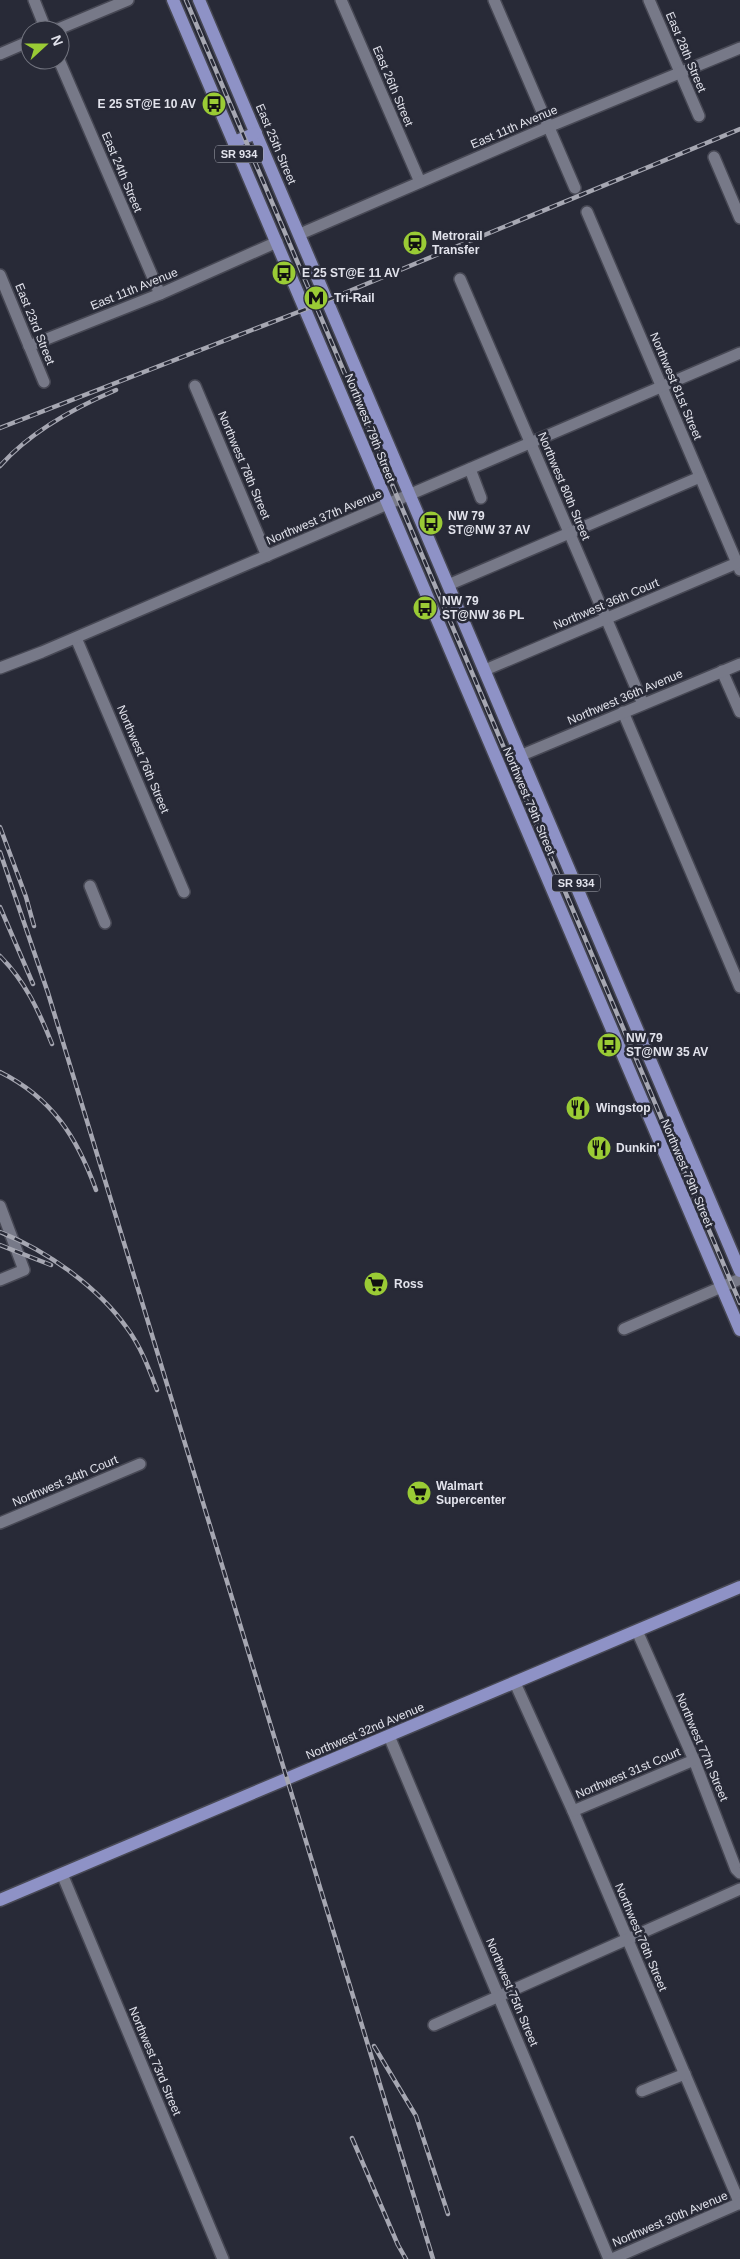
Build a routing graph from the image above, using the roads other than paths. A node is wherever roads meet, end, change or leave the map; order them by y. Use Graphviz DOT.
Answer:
graph roads {
  1 [pos="34,0"];
  2 [pos="128,0"];
  3 [pos="173,0"];
  4 [pos="199,0"];
  5 [pos="341,0"];
  6 [pos="494,0"];
  7 [pos="649,0"];
  8 [pos="42,20"];
  9 [pos="70,24"];
  10 [pos="20,45"];
  11 [pos="740,48"];
  12 [pos="0,54"];
  13 [pos="63,70"];
  14 [pos="680,73"];
  15 [pos="699,116"];
  16 [pos="548,126"];
  17 [pos="256,133"];
  18 [pos="234,142"];
  19 [pos="714,157"];
  20 [pos="420,182"];
  21 [pos="574,188"];
  22 [pos="587,212"];
  23 [pos="740,218"];
  24 [pos="300,234"];
  25 [pos="276,242"];
  26 [pos="0,275"];
  27 [pos="460,279"];
  28 [pos="3,289"];
  29 [pos="160,294"];
  30 [pos="328,300"];
  31 [pos="29,346"];
  32 [pos="740,353"];
  33 [pos="44,382"];
  34 [pos="195,386"];
  35 [pos="662,387"];
  36 [pos="531,443"];
  37 [pos="470,469"];
  38 [pos="700,477"];
  39 [pos="409,495"];
  40 [pos="482,498"];
  41 [pos="386,505"];
  42 [pos="568,532"];
  43 [pos="267,556"];
  44 [pos="738,566"];
  45 [pos="448,584"];
  46 [pos="606,619"];
  47 [pos="76,638"];
  48 [pos="740,664"];
  49 [pos="0,668"];
  50 [pos="485,670"];
  51 [pos="722,671"];
  52 [pos="643,704"];
  53 [pos="623,712"];
  54 [pos="740,712"];
  55 [pos="522,755"];
  56 [pos="90,886"];
  57 [pos="184,892"];
  58 [pos="105,923"];
  59 [pos="740,987"];
  60 [pos="0,1206"];
  61 [pos="740,1271"];
  62 [pos="740,1279"];
  63 [pos="0,1280"];
  64 [pos="721,1287"];
  65 [pos="624,1329"];
  66 [pos="740,1330"];
  67 [pos="140,1464"];
  68 [pos="0,1523"];
  69 [pos="740,1587"];
  70 [pos="637,1632"];
  71 [pos="514,1683"];
  72 [pos="390,1736"];
  73 [pos="694,1760"];
  74 [pos="573,1811"];
  75 [pos="740,1873"];
  76 [pos="62,1874"];
  77 [pos="740,1889"];
  78 [pos="0,1900"];
  79 [pos="627,1939"];
  80 [pos="499,1997"];
  81 [pos="434,2025"];
  82 [pos="685,2074"];
  83 [pos="642,2091"];
  84 [pos="740,2203"];
  85 [pos="223,2259"];
  86 [pos="610,2259"];
  1 -- 8 [label="street"];
  2 -- 9 [label="street"];
  3 -- 18 [label="main road, SR 934"];
  4 -- 17 [label="main road, East 25th Street / SR 934"];
  5 -- 20 [label="street, East 26th Street"];
  6 -- 16 [label="street"];
  7 -- 14 [label="street, East 28th Street"];
  10 -- 12 [label="street"];
  11 -- 14 [label="street, East 11th Avenue"];
  13 -- 29 [label="street, East 24th Street"];
  14 -- 15 [label="street, East 28th Street"];
  14 -- 16 [label="street, East 11th Avenue"];
  16 -- 20 [label="street, East 11th Avenue"];
  16 -- 21 [label="street"];
  17 -- 18 [label="main road"];
  17 -- 24 [label="main road, East 25th Street / SR 934"];
  18 -- 25 [label="main road, SR 934"];
  19 -- 23 [label="street"];
  20 -- 24 [label="street, East 11th Avenue"];
  22 -- 35 [label="street, Northwest 81st Street"];
  24 -- 30 [label="main road, East 25th Street / SR 934"];
  25 -- 29 [label="street, East 11th Avenue"];
  25 -- 41 [label="main road, Northwest 79th Street / SR 934"];
  26 -- 28 [label="street, East 23rd Street"];
  27 -- 36 [label="street, Northwest 80th Street"];
  28 -- 31 [label="street, East 23rd Street"];
  29 -- 31 [label="street, East 11th Avenue"];
  30 -- 39 [label="main road, Northwest 79th Street / SR 934"];
  31 -- 33 [label="street, East 23rd Street"];
  32 -- 35 [label="street, Northwest 37th Avenue"];
  34 -- 43 [label="street, Northwest 78th Street"];
  35 -- 36 [label="street, Northwest 37th Avenue"];
  35 -- 38 [label="street, Northwest 81st Street"];
  36 -- 37 [label="street, Northwest 37th Avenue"];
  36 -- 42 [label="street, Northwest 80th Street"];
  37 -- 39 [label="street, Northwest 37th Avenue"];
  37 -- 40 [label="street"];
  38 -- 42 [label="street"];
  38 -- 44 [label="street, Northwest 81st Street"];
  39 -- 41 [label="street, Northwest 37th Avenue"];
  39 -- 45 [label="main road, Northwest 79th Street / SR 934"];
  41 -- 43 [label="street, Northwest 37th Avenue"];
  41 -- 64 [label="main road, Northwest 79th Street / SR 934"];
  42 -- 45 [label="street"];
  42 -- 46 [label="street, Northwest 80th Street"];
  43 -- 47 [label="street, Northwest 37th Avenue"];
  44 -- 46 [label="street, Northwest 36th Court"];
  45 -- 50 [label="main road, Northwest 79th Street / SR 934"];
  46 -- 50 [label="street, Northwest 36th Court"];
  46 -- 52 [label="street, Northwest 80th Street"];
  47 -- 49 [label="street, Northwest 37th Avenue"];
  47 -- 57 [label="street, Northwest 76th Street"];
  48 -- 51 [label="street, Northwest 36th Avenue"];
  50 -- 55 [label="main road, Northwest 79th Street / SR 934"];
  51 -- 52 [label="street, Northwest 36th Avenue"];
  51 -- 54 [label="street"];
  52 -- 53 [label="street, Northwest 36th Avenue"];
  53 -- 55 [label="street, Northwest 36th Avenue"];
  53 -- 59 [label="street"];
  55 -- 61 [label="main road, Northwest 79th Street / SR 934"];
  56 -- 58 [label="street"];
  60 -- 63 [label="street"];
  62 -- 64 [label="street"];
  64 -- 65 [label="street"];
  64 -- 66 [label="main road, Northwest 79th Street / SR 934"];
  67 -- 68 [label="street, Northwest 34th Court"];
  69 -- 70 [label="main road, Northwest 32nd Avenue"];
  70 -- 71 [label="main road, Northwest 32nd Avenue"];
  70 -- 73 [label="street, Northwest 77th Street"];
  71 -- 72 [label="main road, Northwest 32nd Avenue"];
  71 -- 74 [label="street, Northwest 76th Street"];
  72 -- 76 [label="main road, Northwest 32nd Avenue"];
  72 -- 80 [label="street, Northwest 75th Street"];
  73 -- 74 [label="street, Northwest 31st Court"];
  73 -- 75 [label="street, Northwest 77th Street"];
  74 -- 79 [label="street, Northwest 76th Street"];
  76 -- 78 [label="main road, Northwest 32nd Avenue"];
  76 -- 85 [label="street, Northwest 73rd Street"];
  77 -- 79 [label="street"];
  79 -- 80 [label="street"];
  79 -- 82 [label="street, Northwest 76th Street"];
  80 -- 81 [label="street"];
  80 -- 86 [label="street, Northwest 75th Street"];
  82 -- 83 [label="street"];
  82 -- 84 [label="street, Northwest 76th Street"];
  84 -- 86 [label="street, Northwest 30th Avenue"];
}
